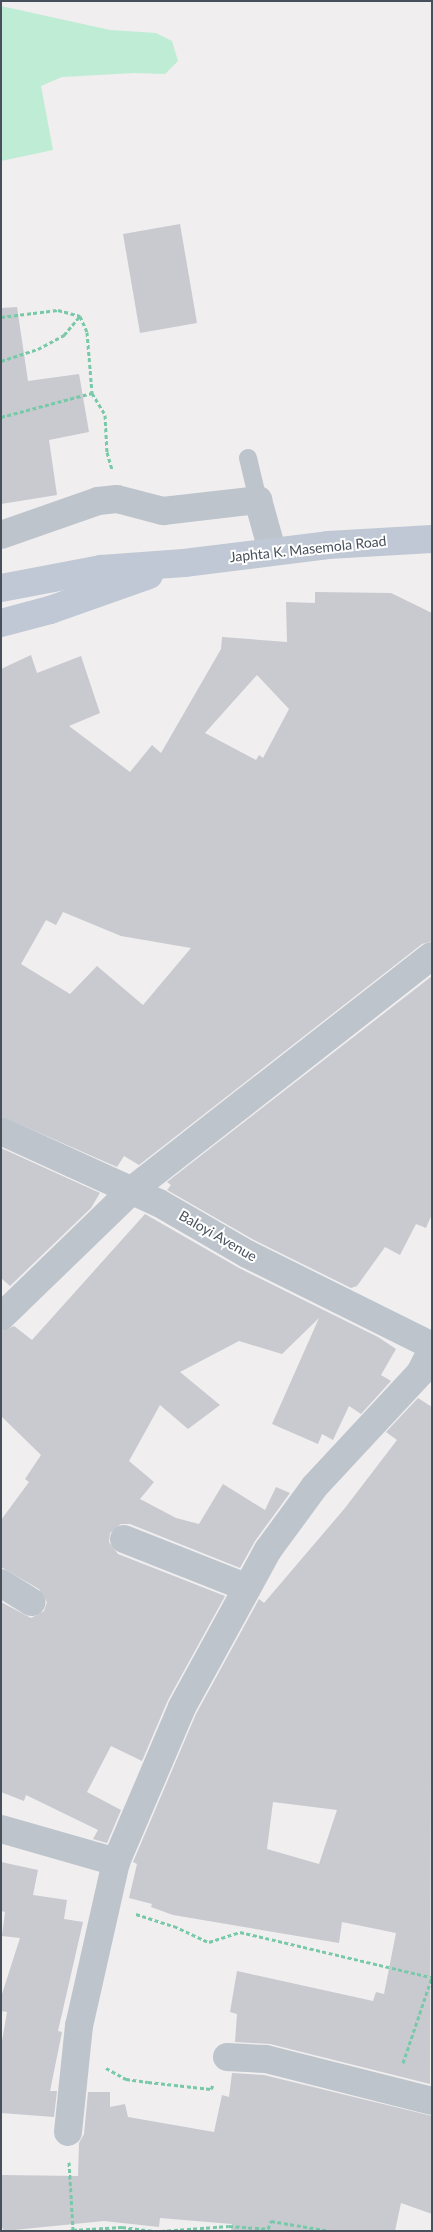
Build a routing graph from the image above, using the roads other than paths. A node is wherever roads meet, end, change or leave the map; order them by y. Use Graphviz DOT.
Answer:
graph roads {
  1 [pos="248,458"];
  2 [pos="258,500"];
  3 [pos="1,535"];
  4 [pos="432,540"];
  5 [pos="272,550"];
  6 [pos="184,563"];
  7 [pos="1,588"];
  8 [pos="1,623"];
  9 [pos="432,956"];
  10 [pos="1,1131"];
  11 [pos="132,1190"];
  12 [pos="1,1317"];
  13 [pos="432,1348"];
  14 [pos="124,1539"];
  15 [pos="1,1583"];
  16 [pos="245,1587"];
  17 [pos="31,1602"];
  18 [pos="1,1829"];
  19 [pos="116,1862"];
  20 [pos="227,2058"];
  21 [pos="432,2101"];
  22 [pos="68,2132"];
  1 -- 2 [label="lane"];
  2 -- 3 [label="street"];
  2 -- 5 [label="street"];
  4 -- 5 [label="main road, Japhta K. Masemola Road"];
  5 -- 6 [label="main road, Japhta K. Masemola Road"];
  6 -- 7 [label="main road, Japhta K. Masemola Road"];
  6 -- 8 [label="main road, Japhta K. Masemola Road"];
  9 -- 11 [label="street"];
  10 -- 11 [label="street, Baloyi Avenue"];
  11 -- 12 [label="street"];
  11 -- 13 [label="street, Baloyi Avenue"];
  13 -- 16 [label="street"];
  14 -- 16 [label="street"];
  15 -- 17 [label="street"];
  16 -- 19 [label="street"];
  18 -- 19 [label="street"];
  19 -- 22 [label="street"];
  20 -- 21 [label="street"];
}
